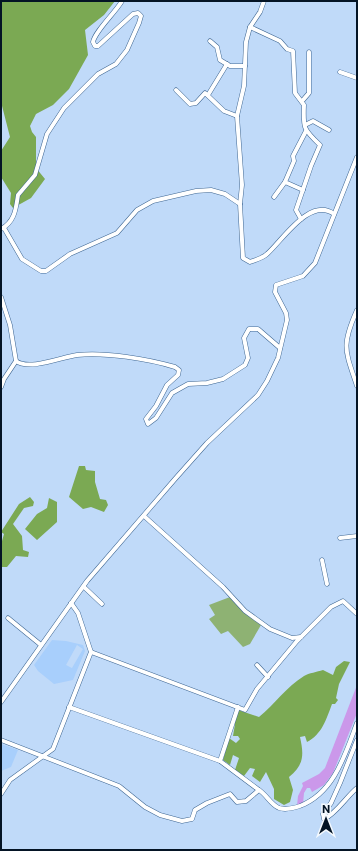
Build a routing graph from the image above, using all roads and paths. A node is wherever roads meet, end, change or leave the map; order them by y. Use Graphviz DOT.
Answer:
graph roads {
  1 [pos="122,1"];
  2 [pos="264,1"];
  3 [pos="250,26"];
  4 [pos="210,41"];
  5 [pos="309,52"];
  6 [pos="227,64"];
  7 [pos="245,66"];
  8 [pos="340,72"];
  9 [pos="357,78"];
  10 [pos="176,90"];
  11 [pos="208,95"];
  12 [pos="302,100"];
  13 [pos="237,116"];
  14 [pos="305,125"];
  15 [pos="329,130"];
  16 [pos="306,131"];
  17 [pos="357,157"];
  18 [pos="285,182"];
  19 [pos="303,190"];
  20 [pos="274,197"];
  21 [pos="240,204"];
  22 [pos="334,214"];
  23 [pos="301,219"];
  24 [pos="3,229"];
  25 [pos="1,297"];
  26 [pos="357,310"];
  27 [pos="280,348"];
  28 [pos="16,361"];
  29 [pos="357,386"];
  30 [pos="1,387"];
  31 [pos="144,516"];
  32 [pos="357,536"];
  33 [pos="340,538"];
  34 [pos="322,560"];
  35 [pos="327,584"];
  36 [pos="84,587"];
  37 [pos="71,603"];
  38 [pos="102,604"];
  39 [pos="357,614"];
  40 [pos="8,618"];
  41 [pos="303,636"];
  42 [pos="41,645"];
  43 [pos="92,652"];
  44 [pos="257,665"];
  45 [pos="268,677"];
  46 [pos="1,702"];
  47 [pos="69,707"];
  48 [pos="238,707"];
  49 [pos="357,723"];
  50 [pos="1,740"];
  51 [pos="357,740"];
  52 [pos="43,755"];
  53 [pos="220,761"];
  54 [pos="357,788"];
  55 [pos="259,790"];
  56 [pos="1,794"];
  1 -- 24 [label="street"];
  2 -- 3 [label="street"];
  3 -- 7 [label="street"];
  3 -- 12 [label="street"];
  4 -- 6 [label="street"];
  5 -- 12 [label="street"];
  6 -- 7 [label="street"];
  6 -- 11 [label="street"];
  7 -- 13 [label="street"];
  8 -- 9 [label="street"];
  10 -- 11 [label="street"];
  11 -- 13 [label="street"];
  12 -- 14 [label="street"];
  13 -- 21 [label="street"];
  14 -- 15 [label="street"];
  14 -- 16 [label="street"];
  16 -- 18 [label="street"];
  16 -- 19 [label="street"];
  17 -- 22 [label="street"];
  18 -- 19 [label="street"];
  18 -- 20 [label="street"];
  19 -- 23 [label="street"];
  21 -- 23 [label="street"];
  21 -- 24 [label="street"];
  22 -- 23 [label="street"];
  22 -- 27 [label="street"];
  25 -- 28 [label="street"];
  26 -- 29 [label="street"];
  27 -- 28 [label="street"];
  27 -- 31 [label="street"];
  28 -- 30 [label="street"];
  31 -- 36 [label="street"];
  31 -- 41 [label="street"];
  32 -- 33 [label="street"];
  34 -- 35 [label="street"];
  36 -- 37 [label="street"];
  36 -- 38 [label="street"];
  37 -- 42 [label="street"];
  37 -- 43 [label="street"];
  39 -- 41 [label="street"];
  40 -- 42 [label="street"];
  41 -- 45 [label="street"];
  42 -- 46 [label="street"];
  43 -- 47 [label="street"];
  43 -- 48 [label="street"];
  44 -- 45 [label="street"];
  45 -- 48 [label="street"];
  47 -- 52 [label="street"];
  47 -- 53 [label="street"];
  48 -- 53 [label="street"];
  49 -- 55 [label="street"];
  50 -- 52 [label="street"];
  51 -- 54 [label="street"];
  52 -- 55 [label="street"];
  52 -- 56 [label="street"];
  53 -- 55 [label="street"];
}
